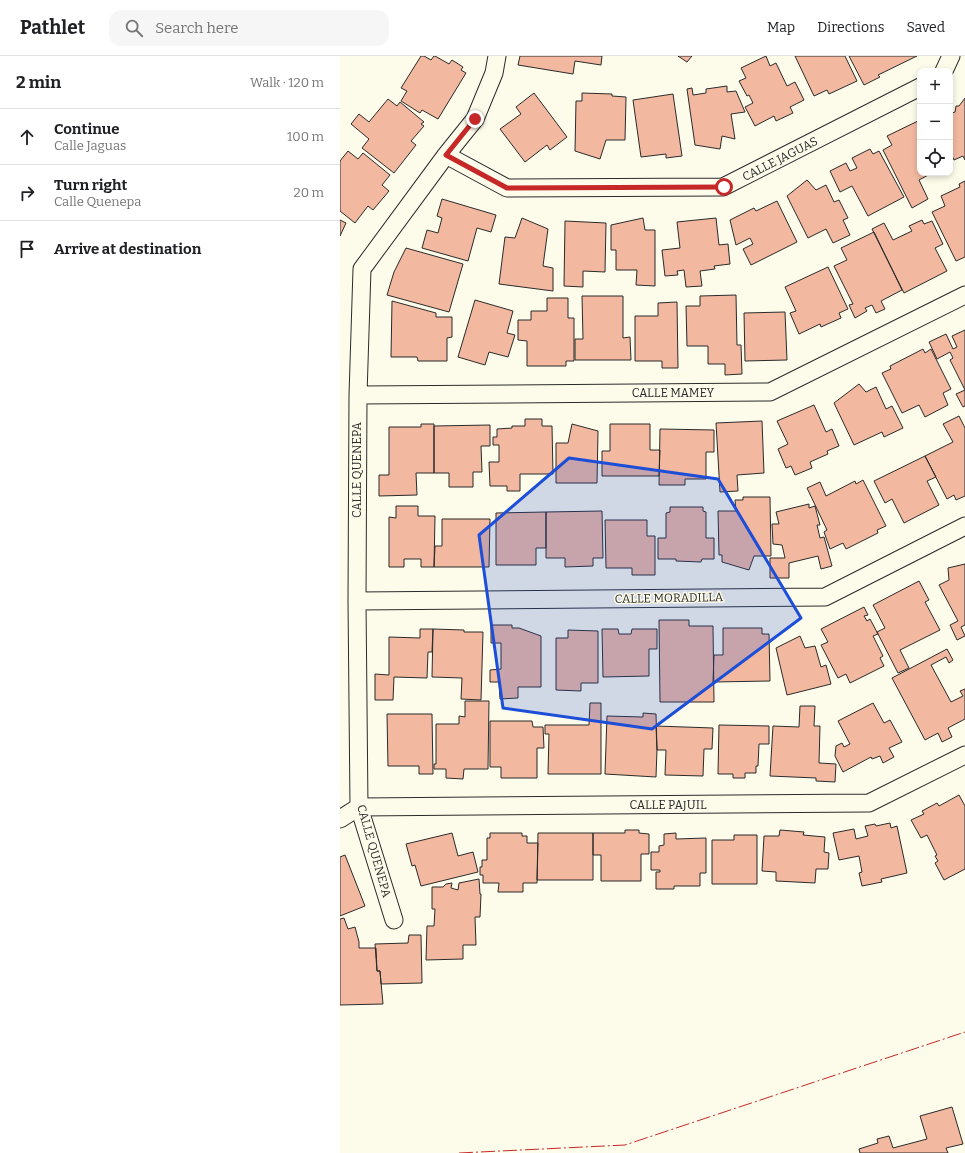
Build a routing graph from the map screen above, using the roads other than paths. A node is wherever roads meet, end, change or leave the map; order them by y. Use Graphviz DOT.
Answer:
graph roads {
  1 [pos="498,56"];
  2 [pos="951,56"];
  3 [pos="945,68"];
  4 [pos="917,89"];
  5 [pos="446,155"];
  6 [pos="965,295"];
  7 [pos="358,395"];
  8 [pos="965,526"];
  9 [pos="357,601"];
  10 [pos="965,755"];
  11 [pos="359,807"];
  12 [pos="340,819"];
  13 [pos="394,920"];
  1 -- 5 [label="street, CALLE QUENEPA"];
  2 -- 3 [label="street"];
  4 -- 5 [label="street, CALLE JAGUAS"];
  5 -- 7 [label="street, CALLE QUENEPA"];
  6 -- 7 [label="street, CALLE MAMEY"];
  7 -- 9 [label="street, CALLE QUENEPA"];
  8 -- 9 [label="street, CALLE MORADILLA"];
  9 -- 11 [label="street, CALLE QUENEPA"];
  10 -- 11 [label="street, CALLE PAJUIL"];
  11 -- 12 [label="street"];
  11 -- 13 [label="street, CALLE QUENEPA"];
}
